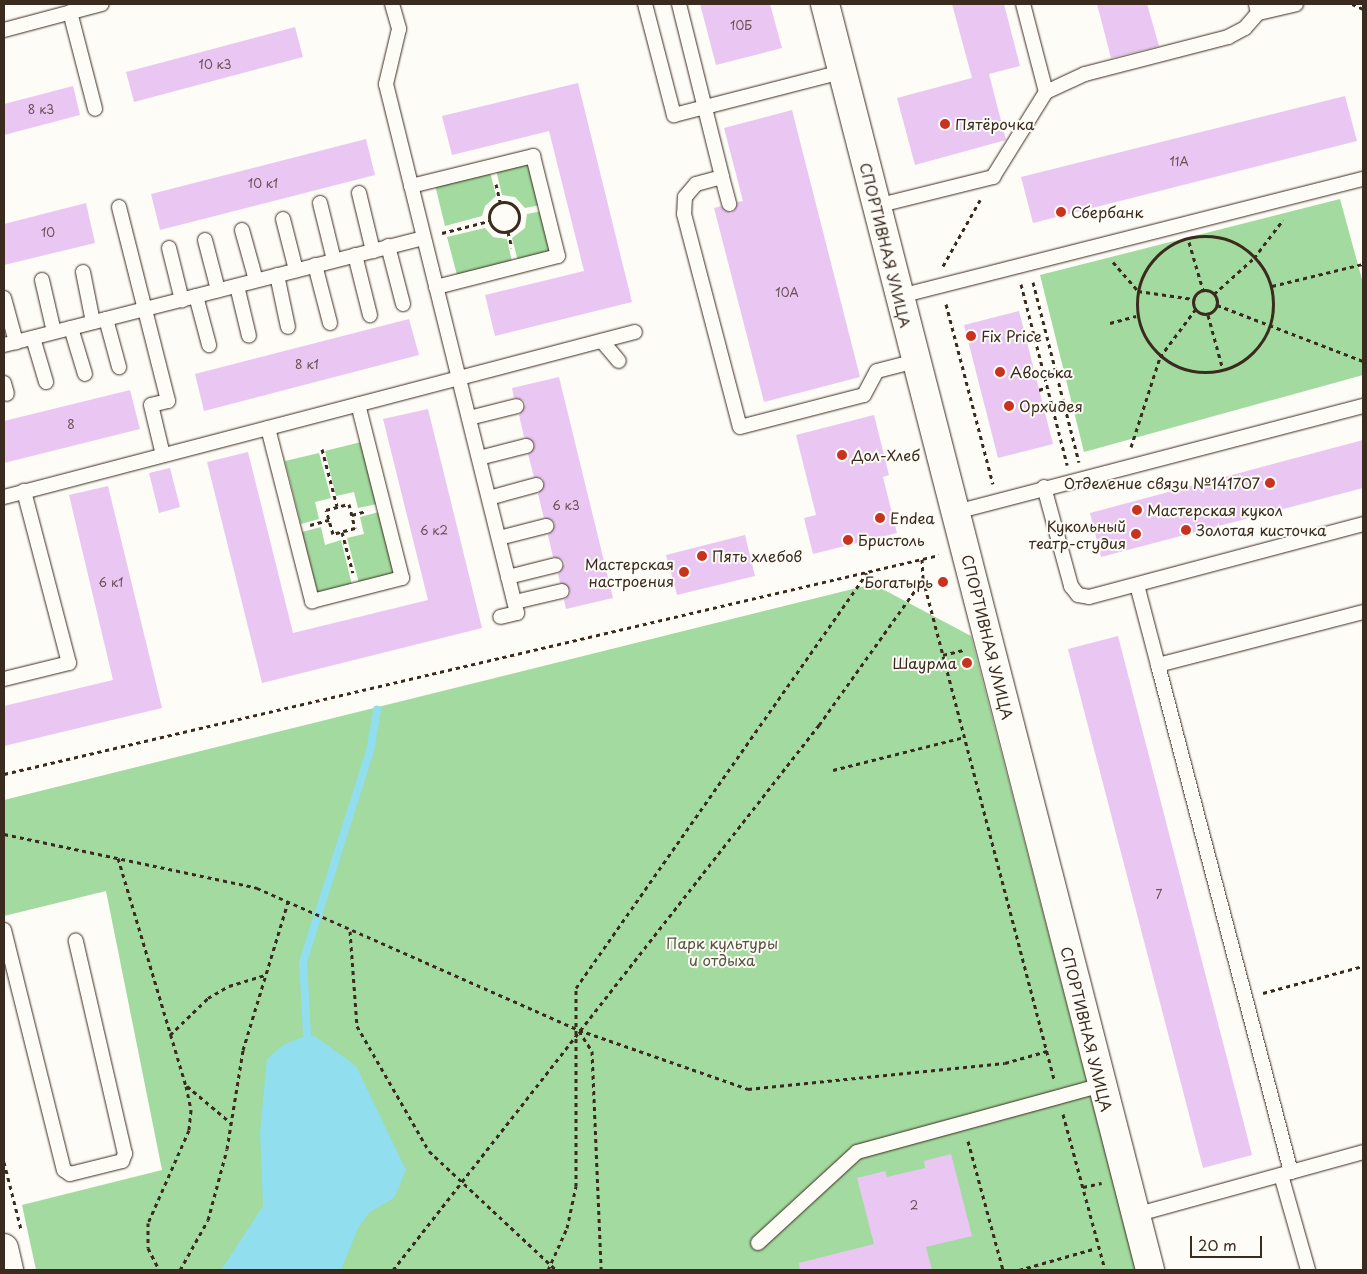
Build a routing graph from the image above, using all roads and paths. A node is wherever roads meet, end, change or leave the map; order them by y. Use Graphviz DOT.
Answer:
graph roads {
  1 [pos="102,4"];
  2 [pos="392,4"];
  3 [pos="646,4"];
  4 [pos="679,4"];
  5 [pos="825,4"];
  6 [pos="1023,4"];
  7 [pos="1296,4"];
  8 [pos="1352,4"];
  9 [pos="1257,8"];
  10 [pos="1363,9"];
  11 [pos="70,12"];
  12 [pos="4,30"];
  13 [pos="842,72"];
  14 [pos="1046,92"];
  15 [pos="704,108"];
  16 [pos="95,109"];
  17 [pos="722,177"];
  18 [pos="993,177"];
  19 [pos="1363,179"];
  20 [pos="411,186"];
  21 [pos="359,193"];
  22 [pos="1301,195"];
  23 [pos="320,203"];
  24 [pos="729,204"];
  25 [pos="876,206"];
  26 [pos="119,207"];
  27 [pos="283,219"];
  28 [pos="489,221"];
  29 [pos="242,230"];
  30 [pos="424,238"];
  31 [pos="1188,238"];
  32 [pos="205,240"];
  33 [pos="388,246"];
  34 [pos="1100,246"];
  35 [pos="169,248"];
  36 [pos="373,251"];
  37 [pos="355,255"];
  38 [pos="1254,258"];
  39 [pos="334,260"];
  40 [pos="1363,264"];
  41 [pos="316,265"];
  42 [pos="1023,265"];
  43 [pos="296,270"];
  44 [pos="83,272"];
  45 [pos="277,275"];
  46 [pos="42,280"];
  47 [pos="256,280"];
  48 [pos="236,286"];
  49 [pos="1272,286"];
  50 [pos="436,287"];
  51 [pos="935,287"];
  52 [pos="218,290"];
  53 [pos="1203,290"];
  54 [pos="1138,291"];
  55 [pos="1214,294"];
  56 [pos="196,296"];
  57 [pos="900,296"];
  58 [pos="4,298"];
  59 [pos="182,300"];
  60 [pos="1193,300"];
  61 [pos="403,304"];
  62 [pos="1217,305"];
  63 [pos="145,309"];
  64 [pos="1195,310"];
  65 [pos="1208,314"];
  66 [pos="370,315"];
  67 [pos="1136,316"];
  68 [pos="100,320"];
  69 [pos="1110,322"];
  70 [pos="330,323"];
  71 [pos="288,327"];
  72 [pos="1270,327"];
  73 [pos="71,328"];
  74 [pos="54,332"];
  75 [pos="636,332"];
  76 [pos="249,336"];
  77 [pos="33,338"];
  78 [pos="602,341"];
  79 [pos="10,343"];
  80 [pos="209,345"];
  81 [pos="1160,357"];
  82 [pos="619,361"];
  83 [pos="916,361"];
  84 [pos="1363,361"];
  85 [pos="119,367"];
  86 [pos="1223,370"];
  87 [pos="84,374"];
  88 [pos="459,378"];
  89 [pos="46,382"];
  90 [pos="1048,388"];
  91 [pos="1039,390"];
  92 [pos="358,404"];
  93 [pos="517,406"];
  94 [pos="1363,406"];
  95 [pos="469,418"];
  96 [pos="268,428"];
  97 [pos="526,446"];
  98 [pos="322,449"];
  99 [pos="164,455"];
  100 [pos="479,458"];
  101 [pos="1125,466"];
  102 [pos="1077,479"];
  103 [pos="536,485"];
  104 [pos="1044,487"];
  105 [pos="24,491"];
  106 [pos="4,497"];
  107 [pos="489,498"];
  108 [pos="997,500"];
  109 [pos="337,506"];
  110 [pos="956,512"];
  111 [pos="1363,524"];
  112 [pos="546,526"];
  113 [pos="342,532"];
  114 [pos="499,538"];
  115 [pos="947,553"];
  116 [pos="922,559"];
  117 [pos="556,565"];
  118 [pos="867,572"];
  119 [pos="508,577"];
  120 [pos="923,579"];
  121 [pos="1137,585"];
  122 [pos="357,589"];
  123 [pos="562,590"];
  124 [pos="515,602"];
  125 [pos="1363,612"];
  126 [pos="500,617"];
  127 [pos="963,650"];
  128 [pos="943,655"];
  129 [pos="1158,664"];
  130 [pos="4,679"];
  131 [pos="964,737"];
  132 [pos="833,770"];
  133 [pos="4,774"];
  134 [pos="4,834"];
  135 [pos="118,858"];
  136 [pos="289,903"];
  137 [pos="4,930"];
  138 [pos="350,930"];
  139 [pos="76,941"];
  140 [pos="1363,966"];
  141 [pos="266,975"];
  142 [pos="1245,998"];
  143 [pos="577,1029"];
  144 [pos="576,1034"];
  145 [pos="170,1035"];
  146 [pos="1047,1051"];
  147 [pos="186,1086"];
  148 [pos="1102,1086"];
  149 [pos="1058,1098"];
  150 [pos="231,1123"];
  151 [pos="963,1123"];
  152 [pos="1363,1152"];
  153 [pos="4,1162"];
  154 [pos="1286,1173"];
  155 [pos="463,1180"];
  156 [pos="1102,1183"];
  157 [pos="1083,1187"];
  158 [pos="1135,1215"];
  159 [pos="13,1241"];
  160 [pos="758,1242"];
  161 [pos="1093,1249"];
  162 [pos="551,1265"];
  163 [pos="9,1270"];
  164 [pos="159,1270"];
  165 [pos="180,1270"];
  166 [pos="393,1270"];
  167 [pos="548,1270"];
  168 [pos="556,1270"];
  169 [pos="601,1270"];
  170 [pos="1003,1270"];
  171 [pos="1019,1270"];
  172 [pos="1105,1270"];
  173 [pos="1150,1270"];
  174 [pos="1308,1270"];
  1 -- 11 [label="lane"];
  2 -- 20 [label="lane"];
  3 -- 15 [label="lane"];
  4 -- 15 [label="lane"];
  5 -- 13 [label="street, СПОРТИВНАЯ УЛИЦА"];
  6 -- 14 [label="lane"];
  7 -- 9 [label="lane"];
  8 -- 10 [label="path"];
  9 -- 14 [label="lane"];
  11 -- 12 [label="lane"];
  11 -- 16 [label="lane"];
  13 -- 15 [label="lane"];
  13 -- 25 [label="street, СПОРТИВНАЯ УЛИЦА"];
  14 -- 18 [label="lane"];
  15 -- 17 [label="lane"];
  17 -- 24 [label="lane"];
  17 -- 83 [label="lane"];
  18 -- 25 [label="lane"];
  18 -- 51 [label="path"];
  19 -- 22 [label="lane"];
  20 -- 30 [label="lane"];
  20 -- 50 [label="lane"];
  21 -- 36 [label="lane"];
  22 -- 34 [label="lane"];
  22 -- 38 [label="path"];
  23 -- 39 [label="lane"];
  25 -- 57 [label="street, СПОРТИВНАЯ УЛИЦА"];
  26 -- 63 [label="lane"];
  27 -- 43 [label="lane"];
  28 -- 28 [label="path"];
  28 -- 30 [label="path"];
  29 -- 47 [label="lane"];
  30 -- 33 [label="lane"];
  30 -- 50 [label="lane"];
  31 -- 38 [label="path"];
  31 -- 53 [label="path"];
  31 -- 54 [label="path"];
  32 -- 52 [label="lane"];
  33 -- 36 [label="lane"];
  33 -- 61 [label="lane"];
  34 -- 42 [label="lane"];
  34 -- 54 [label="path"];
  35 -- 59 [label="lane"];
  36 -- 37 [label="lane"];
  37 -- 39 [label="lane"];
  37 -- 66 [label="lane"];
  38 -- 49 [label="path"];
  38 -- 55 [label="path"];
  39 -- 41 [label="lane"];
  40 -- 49 [label="path"];
  41 -- 43 [label="lane"];
  41 -- 70 [label="lane"];
  42 -- 51 [label="lane"];
  42 -- 90 [label="path"];
  42 -- 102 [label="path"];
  43 -- 45 [label="lane"];
  44 -- 68 [label="lane"];
  45 -- 47 [label="lane"];
  45 -- 71 [label="lane"];
  46 -- 74 [label="lane"];
  47 -- 48 [label="lane"];
  48 -- 52 [label="lane"];
  48 -- 76 [label="lane"];
  49 -- 72 [label="path"];
  50 -- 88 [label="lane"];
  51 -- 57 [label="lane"];
  51 -- 108 [label="path"];
  52 -- 56 [label="lane"];
  53 -- 55 [label="path"];
  53 -- 60 [label="path"];
  54 -- 60 [label="path"];
  54 -- 67 [label="path"];
  55 -- 62 [label="path"];
  56 -- 59 [label="lane"];
  56 -- 80 [label="lane"];
  57 -- 83 [label="street, СПОРТИВНАЯ УЛИЦА"];
  58 -- 79 [label="lane"];
  59 -- 63 [label="lane"];
  60 -- 64 [label="path"];
  62 -- 65 [label="path"];
  62 -- 72 [label="path"];
  63 -- 68 [label="lane"];
  63 -- 99 [label="lane"];
  64 -- 65 [label="path"];
  64 -- 81 [label="path"];
  65 -- 86 [label="path"];
  67 -- 69 [label="path"];
  67 -- 81 [label="path"];
  68 -- 73 [label="lane"];
  68 -- 85 [label="lane"];
  72 -- 84 [label="path"];
  72 -- 86 [label="path"];
  73 -- 74 [label="lane"];
  73 -- 87 [label="lane"];
  74 -- 77 [label="lane"];
  75 -- 78 [label="lane"];
  77 -- 79 [label="lane"];
  77 -- 89 [label="lane"];
  78 -- 82 [label="lane"];
  78 -- 88 [label="lane"];
  81 -- 86 [label="path"];
  81 -- 101 [label="path"];
  83 -- 110 [label="street, СПОРТИВНАЯ УЛИЦА"];
  88 -- 92 [label="lane"];
  88 -- 95 [label="lane"];
  90 -- 91 [label="path"];
  90 -- 102 [label="path"];
  92 -- 96 [label="lane"];
  92 -- 122 [label="lane"];
  93 -- 95 [label="lane"];
  94 -- 101 [label="lane"];
  95 -- 100 [label="lane"];
  96 -- 99 [label="lane"];
  96 -- 122 [label="lane"];
  97 -- 100 [label="lane"];
  98 -- 109 [label="path"];
  99 -- 105 [label="lane"];
  100 -- 107 [label="lane"];
  101 -- 102 [label="lane"];
  102 -- 104 [label="lane"];
  103 -- 107 [label="lane"];
  104 -- 108 [label="lane"];
  104 -- 121 [label="lane"];
  105 -- 106 [label="lane"];
  105 -- 130 [label="lane"];
  107 -- 114 [label="lane"];
  108 -- 110 [label="lane"];
  109 -- 113 [label="path"];
  109 -- 113 [label="path"];
  110 -- 148 [label="street, СПОРТИВНАЯ УЛИЦА"];
  111 -- 121 [label="lane"];
  112 -- 114 [label="lane"];
  113 -- 122 [label="path"];
  114 -- 119 [label="lane"];
  115 -- 116 [label="path"];
  116 -- 118 [label="path"];
  116 -- 120 [label="path"];
  117 -- 119 [label="lane"];
  118 -- 133 [label="path"];
  118 -- 143 [label="path"];
  119 -- 124 [label="lane"];
  120 -- 128 [label="path"];
  120 -- 143 [label="path"];
  121 -- 129 [label="lane"];
  123 -- 124 [label="lane"];
  124 -- 126 [label="lane"];
  125 -- 129 [label="lane"];
  127 -- 128 [label="path"];
  128 -- 131 [label="path"];
  129 -- 142 [label="lane"];
  131 -- 132 [label="path"];
  131 -- 146 [label="path"];
  134 -- 135 [label="path"];
  135 -- 136 [label="path"];
  135 -- 145 [label="path"];
  136 -- 138 [label="path"];
  136 -- 141 [label="path"];
  137 -- 139 [label="lane"];
  138 -- 143 [label="path"];
  138 -- 155 [label="path"];
  140 -- 142 [label="path"];
  141 -- 145 [label="path"];
  141 -- 150 [label="path"];
  142 -- 154 [label="lane"];
  143 -- 144 [label="path"];
  143 -- 146 [label="path"];
  143 -- 169 [label="path"];
  144 -- 155 [label="path"];
  144 -- 162 [label="path"];
  145 -- 147 [label="path"];
  146 -- 149 [label="path"];
  147 -- 150 [label="path"];
  147 -- 164 [label="path"];
  148 -- 149 [label="lane"];
  148 -- 158 [label="street, СПОРТИВНАЯ УЛИЦА"];
  149 -- 151 [label="lane"];
  149 -- 157 [label="path"];
  150 -- 165 [label="path"];
  151 -- 160 [label="lane"];
  151 -- 170 [label="path"];
  152 -- 154 [label="lane"];
  153 -- 159 [label="path"];
  154 -- 158 [label="lane"];
  154 -- 174 [label="lane"];
  155 -- 162 [label="path"];
  155 -- 166 [label="path"];
  156 -- 157 [label="path"];
  157 -- 172 [label="path"];
  158 -- 173 [label="street, СПОРТИВНАЯ УЛИЦА"];
  159 -- 163 [label="street"];
  161 -- 171 [label="path"];
  162 -- 167 [label="path"];
  162 -- 168 [label="path"];
}
